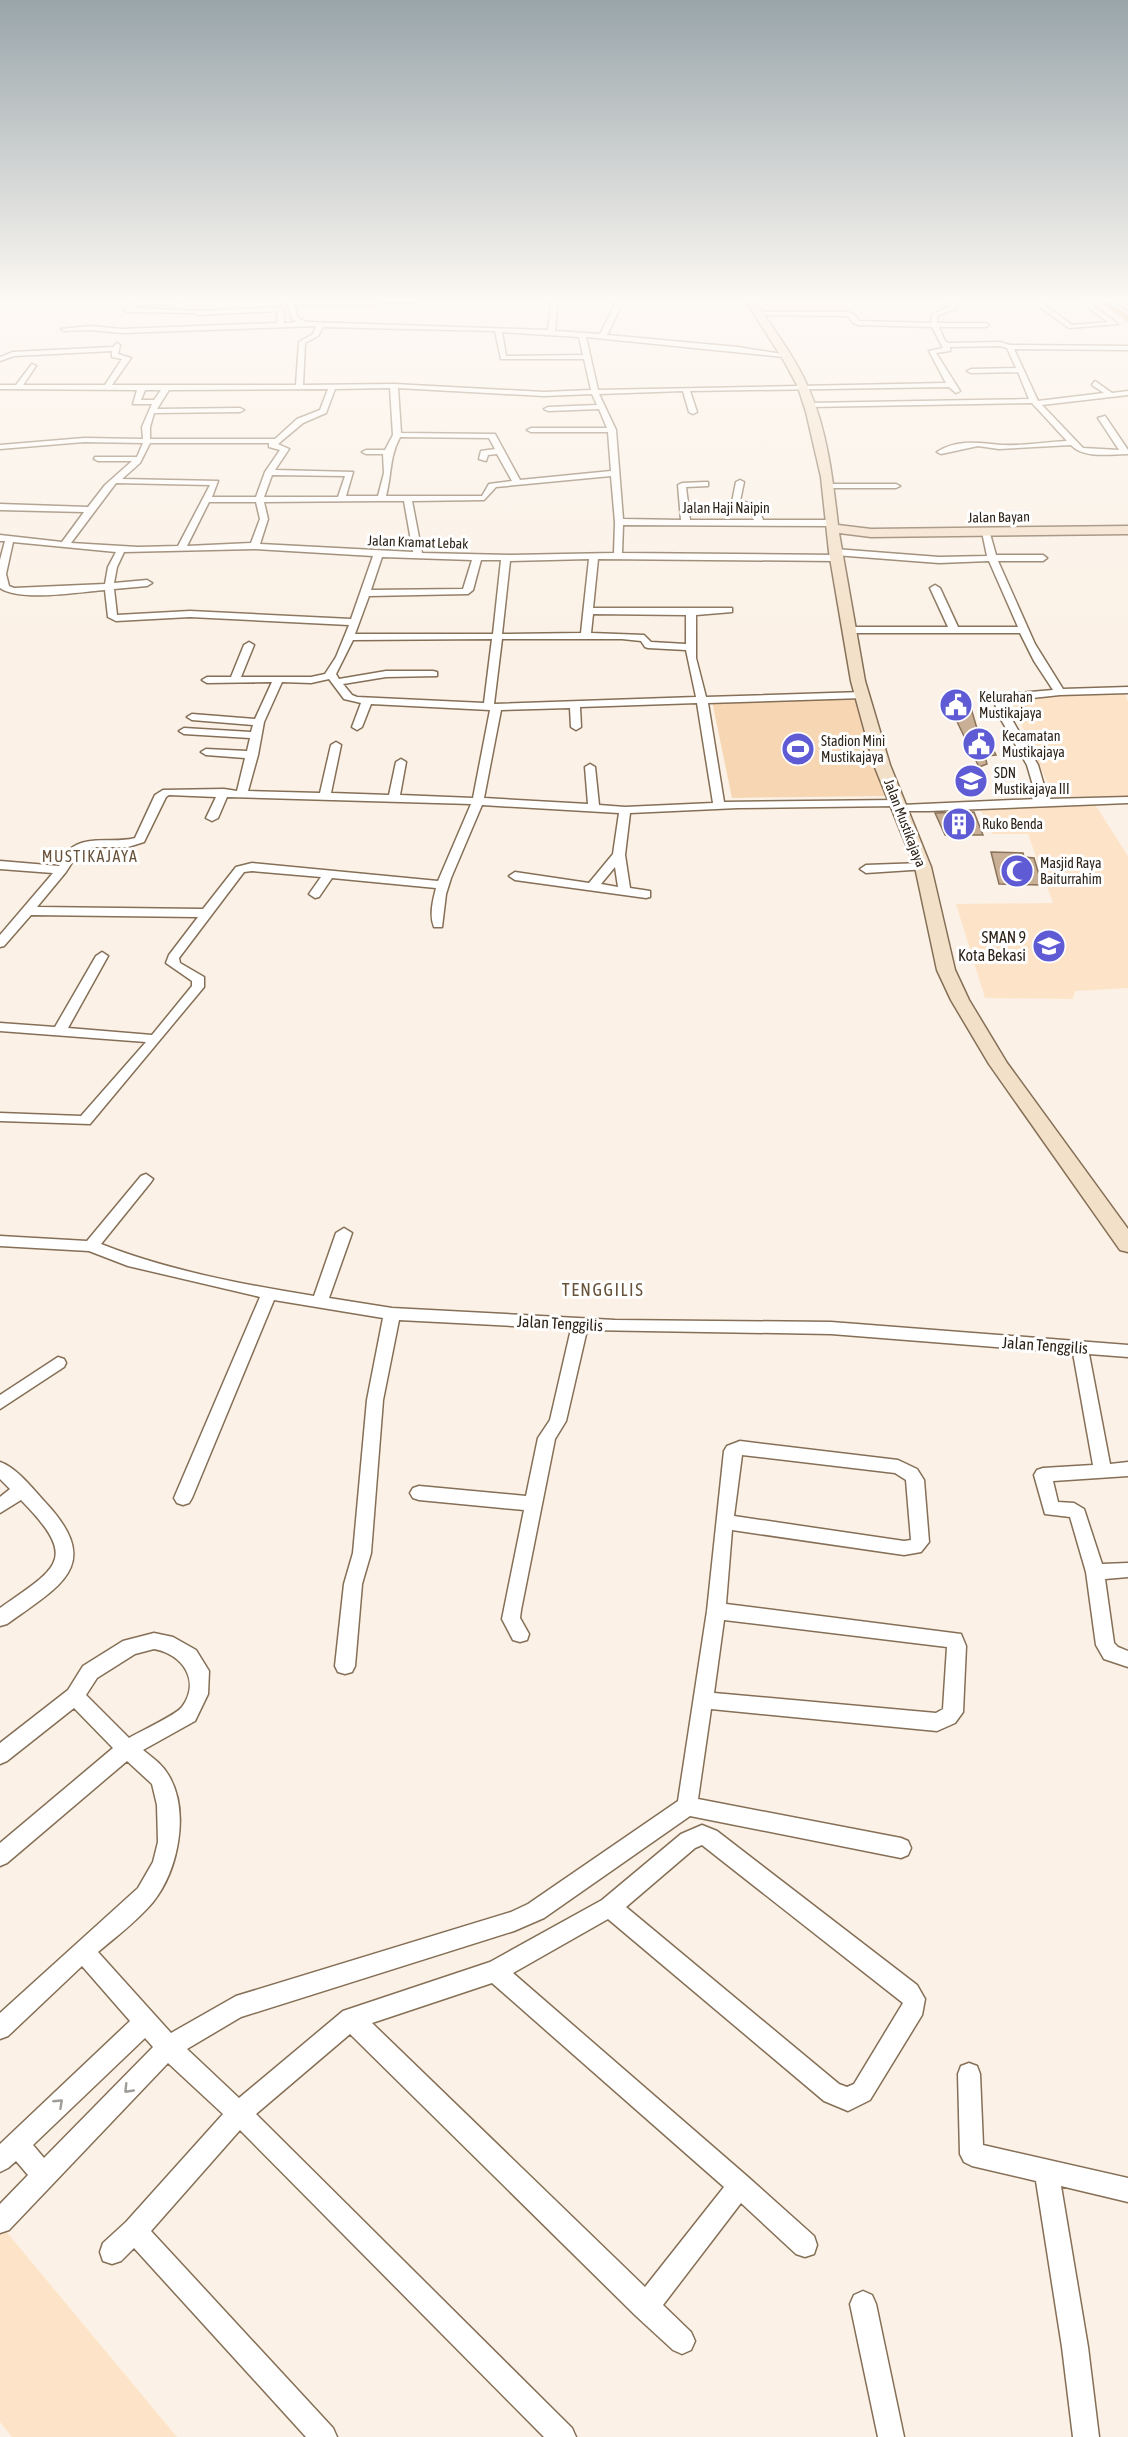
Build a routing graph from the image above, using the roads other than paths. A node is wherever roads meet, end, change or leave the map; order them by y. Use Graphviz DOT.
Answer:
graph roads {
  1 [pos="151,411"];
  2 [pos="175,411"];
  3 [pos="323,411"];
  4 [pos="396,411"];
  5 [pos="602,411"];
  6 [pos="810,411"];
  7 [pos="1043,411"];
  8 [pos="1102,418"];
  9 [pos="531,430"];
  10 [pos="612,430"];
  11 [pos="397,435"];
  12 [pos="147,441"];
  13 [pos="276,441"];
  14 [pos="1074,443"];
  15 [pos="0,447"];
  16 [pos="500,451"];
  17 [pos="366,452"];
  18 [pos="388,452"];
  19 [pos="941,452"];
  20 [pos="1126,452"];
  21 [pos="99,459"];
  22 [pos="138,459"];
  23 [pos="483,459"];
  24 [pos="269,472"];
  25 [pos="614,473"];
  26 [pos="114,481"];
  27 [pos="740,482"];
  28 [pos="517,483"];
  29 [pos="705,484"];
  30 [pos="828,486"];
  31 [pos="896,486"];
  32 [pos="260,499"];
  33 [pos="207,500"];
  34 [pos="341,500"];
  35 [pos="381,500"];
  36 [pos="408,500"];
  37 [pos="0,507"];
  38 [pos="93,510"];
  39 [pos="619,522"];
  40 [pos="686,522"];
  41 [pos="759,522"];
  42 [pos="833,526"];
  43 [pos="1128,530"];
  44 [pos="986,532"];
  45 [pos="871,534"];
  46 [pos="0,538"];
  47 [pos="10,538"];
  48 [pos="65,545"];
  49 [pos="255,546"];
  50 [pos="181,549"];
  51 [pos="121,550"];
  52 [pos="835,552"];
  53 [pos="378,554"];
  54 [pos="418,555"];
  55 [pos="618,555"];
  56 [pos="477,557"];
  57 [pos="594,557"];
  58 [pos="506,558"];
  59 [pos="992,558"];
  60 [pos="1043,558"];
  61 [pos="1,568"];
  62 [pos="147,583"];
  63 [pos="110,587"];
  64 [pos="935,588"];
  65 [pos="365,593"];
  66 [pos="588,610"];
  67 [pos="729,610"];
  68 [pos="692,612"];
  69 [pos="356,622"];
  70 [pos="848,630"];
  71 [pos="1025,630"];
  72 [pos="955,631"];
  73 [pos="497,635"];
  74 [pos="586,636"];
  75 [pos="347,637"];
  76 [pos="249,645"];
  77 [pos="691,647"];
  78 [pos="433,674"];
  79 [pos="335,678"];
  80 [pos="278,679"];
  81 [pos="207,680"];
  82 [pos="235,680"];
  83 [pos="1128,690"];
  84 [pos="1060,692"];
  85 [pos="863,695"];
  86 [pos="702,700"];
  87 [pos="367,701"];
  88 [pos="575,705"];
  89 [pos="492,707"];
  90 [pos="192,717"];
  91 [pos="259,722"];
  92 [pos="357,727"];
  93 [pos="576,727"];
  94 [pos="184,731"];
  95 [pos="257,735"];
  96 [pos="336,745"];
  97 [pos="206,752"];
  98 [pos="252,755"];
  99 [pos="401,762"];
  100 [pos="590,767"];
  101 [pos="224,792"];
  102 [pos="242,793"];
  103 [pos="325,795"];
  104 [pos="394,798"];
  105 [pos="1128,800"];
  106 [pos="478,801"];
  107 [pos="1043,802"];
  108 [pos="719,805"];
  109 [pos="899,805"];
  110 [pos="594,809"];
  111 [pos="625,810"];
  112 [pos="212,818"];
  113 [pos="619,855"];
  114 [pos="0,865"];
  115 [pos="923,867"];
  116 [pos="866,869"];
  117 [pos="62,870"];
  118 [pos="328,874"];
  119 [pos="515,876"];
  120 [pos="444,885"];
  121 [pos="592,887"];
  122 [pos="625,892"];
  123 [pos="315,894"];
  124 [pos="646,894"];
  125 [pos="29,910"];
  126 [pos="207,913"];
  127 [pos="438,924"];
  128 [pos="2,939"];
  129 [pos="102,957"];
  130 [pos="0,1027"];
  131 [pos="59,1032"];
  132 [pos="156,1039"];
  133 [pos="0,1117"];
  134 [pos="146,1179"];
  135 [pos="344,1233"];
  136 [pos="0,1241"];
  137 [pos="1128,1245"];
  138 [pos="91,1246"];
  139 [pos="269,1294"];
  140 [pos="320,1302"];
  141 [pos="392,1314"];
  142 [pos="580,1324"];
  143 [pos="1080,1348"];
  144 [pos="1128,1351"];
  145 [pos="58,1363"];
  146 [pos="0,1403"];
  147 [pos="0,1469"];
  148 [pos="1102,1469"];
  149 [pos="1128,1469"];
  150 [pos="22,1490"];
  151 [pos="419,1492"];
  152 [pos="183,1498"];
  153 [pos="534,1504"];
  154 [pos="0,1506"];
  155 [pos="724,1522"];
  156 [pos="1128,1570"];
  157 [pos="1095,1572"];
  158 [pos="716,1611"];
  159 [pos="0,1618"];
  160 [pos="520,1634"];
  161 [pos="1128,1659"];
  162 [pos="345,1666"];
  163 [pos="75,1696"];
  164 [pos="703,1700"];
  165 [pos="126,1749"];
  166 [pos="0,1755"];
  167 [pos="687,1806"];
  168 [pos="901,1848"];
  169 [pos="0,1857"];
  170 [pos="610,1907"];
  171 [pos="83,1951"];
  172 [pos="495,1971"];
  173 [pos="351,2019"];
  174 [pos="146,2022"];
  175 [pos="0,2028"];
  176 [pos="168,2047"];
  177 [pos="969,2074"];
  178 [pos="239,2113"];
  179 [pos="17,2144"];
  180 [pos="0,2160"];
  181 [pos="1047,2173"];
  182 [pos="44,2176"];
  183 [pos="740,2185"];
  184 [pos="1128,2190"];
  185 [pos="0,2221"];
  186 [pos="135,2231"];
  187 [pos="805,2245"];
  188 [pos="112,2252"];
  189 [pos="863,2304"];
  190 [pos="645,2307"];
  191 [pos="682,2341"];
  192 [pos="324,2437"];
  193 [pos="563,2437"];
  194 [pos="891,2437"];
  195 [pos="1086,2437"];
  1 -- 2 [label="street"];
  1 -- 12 [label="street"];
  3 -- 13 [label="street"];
  4 -- 11 [label="street"];
  5 -- 10 [label="street"];
  6 -- 30 [label="main road, Jalan Mustikajaya"];
  7 -- 14 [label="street"];
  8 -- 20 [label="street"];
  9 -- 10 [label="street"];
  10 -- 25 [label="street"];
  11 -- 16 [label="street"];
  11 -- 18 [label="street"];
  12 -- 13 [label="street"];
  12 -- 15 [label="street"];
  12 -- 22 [label="street"];
  13 -- 24 [label="street"];
  14 -- 19 [label="street"];
  14 -- 20 [label="street"];
  16 -- 23 [label="street"];
  16 -- 28 [label="street"];
  17 -- 18 [label="street"];
  18 -- 35 [label="street"];
  21 -- 22 [label="street"];
  22 -- 26 [label="street"];
  24 -- 32 [label="street"];
  24 -- 34 [label="street"];
  25 -- 28 [label="street"];
  25 -- 39 [label="street"];
  26 -- 33 [label="street"];
  26 -- 38 [label="street"];
  27 -- 41 [label="street"];
  28 -- 36 [label="street"];
  29 -- 40 [label="street"];
  30 -- 31 [label="street"];
  30 -- 42 [label="main road, Jalan Mustikajaya"];
  32 -- 33 [label="street"];
  32 -- 34 [label="street"];
  32 -- 49 [label="street"];
  33 -- 50 [label="street"];
  34 -- 35 [label="street"];
  35 -- 36 [label="street"];
  36 -- 54 [label="street"];
  37 -- 38 [label="street"];
  38 -- 48 [label="street"];
  39 -- 40 [label="street, Jalan Haji Naipin"];
  39 -- 55 [label="street"];
  40 -- 41 [label="street, Jalan Haji Naipin"];
  41 -- 42 [label="street, Jalan Haji Naipin"];
  42 -- 45 [label="main road, Jalan Bayan"];
  42 -- 52 [label="main road, Jalan Mustikajaya"];
  43 -- 44 [label="main road, Jalan Bayan"];
  44 -- 45 [label="main road, Jalan Bayan"];
  44 -- 59 [label="street"];
  45 -- 52 [label="main road, Jalan Bayan"];
  46 -- 47 [label="street, Jalan Kramat Lebak"];
  47 -- 48 [label="street, Jalan Kramat Lebak"];
  47 -- 61 [label="street"];
  48 -- 51 [label="street, Jalan Kramat Lebak"];
  49 -- 50 [label="street, Jalan Kramat Lebak"];
  49 -- 53 [label="street, Jalan Kramat Lebak"];
  50 -- 51 [label="street, Jalan Kramat Lebak"];
  51 -- 63 [label="street"];
  52 -- 55 [label="street, Jalan Kramat Lebak"];
  52 -- 59 [label="street, Jalan Kramat Lebak"];
  52 -- 70 [label="main road, Jalan Mustikajaya"];
  53 -- 54 [label="street, Jalan Kramat Lebak"];
  53 -- 65 [label="street"];
  54 -- 56 [label="street, Jalan Kramat Lebak"];
  55 -- 57 [label="street, Jalan Kramat Lebak"];
  56 -- 58 [label="street, Jalan Kramat Lebak"];
  56 -- 65 [label="street"];
  57 -- 58 [label="street, Jalan Kramat Lebak"];
  57 -- 66 [label="street"];
  58 -- 73 [label="street"];
  59 -- 60 [label="street, Jalan Kramat Lebak"];
  59 -- 71 [label="street"];
  61 -- 63 [label="street"];
  62 -- 63 [label="street"];
  63 -- 69 [label="street"];
  64 -- 72 [label="street"];
  65 -- 69 [label="street"];
  66 -- 68 [label="street"];
  66 -- 74 [label="street"];
  67 -- 68 [label="street"];
  68 -- 77 [label="street"];
  69 -- 75 [label="street"];
  70 -- 72 [label="street"];
  70 -- 85 [label="main road, Jalan Mustikajaya"];
  71 -- 72 [label="street"];
  71 -- 84 [label="street"];
  73 -- 74 [label="street"];
  73 -- 75 [label="street"];
  73 -- 89 [label="street"];
  74 -- 77 [label="street"];
  75 -- 79 [label="street"];
  76 -- 82 [label="street"];
  77 -- 86 [label="street"];
  78 -- 79 [label="street"];
  79 -- 80 [label="street"];
  79 -- 87 [label="street"];
  80 -- 82 [label="street"];
  80 -- 91 [label="street"];
  81 -- 82 [label="street"];
  83 -- 84 [label="street"];
  84 -- 107 [label="street"];
  85 -- 86 [label="street"];
  85 -- 109 [label="main road, Jalan Mustikajaya"];
  86 -- 88 [label="street"];
  86 -- 108 [label="street"];
  87 -- 89 [label="street"];
  87 -- 92 [label="street"];
  88 -- 89 [label="street"];
  88 -- 93 [label="street"];
  89 -- 106 [label="street"];
  90 -- 91 [label="street"];
  91 -- 95 [label="street"];
  94 -- 95 [label="street"];
  95 -- 98 [label="street"];
  96 -- 103 [label="street"];
  97 -- 98 [label="street"];
  98 -- 102 [label="street"];
  99 -- 104 [label="street"];
  100 -- 110 [label="street"];
  101 -- 102 [label="street"];
  101 -- 112 [label="street"];
  101 -- 117 [label="street"];
  102 -- 103 [label="street"];
  103 -- 104 [label="street"];
  104 -- 106 [label="street"];
  105 -- 107 [label="street"];
  106 -- 110 [label="street"];
  106 -- 120 [label="street"];
  107 -- 109 [label="street"];
  108 -- 109 [label="street"];
  108 -- 111 [label="street"];
  109 -- 115 [label="main road, Jalan Mustikajaya"];
  110 -- 111 [label="street"];
  111 -- 113 [label="street"];
  113 -- 121 [label="street"];
  113 -- 122 [label="street"];
  114 -- 117 [label="street"];
  115 -- 116 [label="street"];
  115 -- 137 [label="main road, Jalan Mustikajaya"];
  117 -- 125 [label="street"];
  118 -- 120 [label="street"];
  118 -- 123 [label="street"];
  118 -- 126 [label="street"];
  119 -- 121 [label="street"];
  120 -- 127 [label="street"];
  121 -- 122 [label="street"];
  122 -- 124 [label="street"];
  125 -- 126 [label="street"];
  125 -- 128 [label="street"];
  126 -- 132 [label="street"];
  129 -- 131 [label="street"];
  130 -- 131 [label="street"];
  131 -- 132 [label="street"];
  132 -- 133 [label="street"];
  134 -- 138 [label="street"];
  135 -- 140 [label="street"];
  136 -- 138 [label="street, Jalan Tenggilis"];
  138 -- 139 [label="street, Jalan Tenggilis"];
  139 -- 140 [label="street, Jalan Tenggilis"];
  139 -- 152 [label="street"];
  140 -- 141 [label="street, Jalan Tenggilis"];
  141 -- 142 [label="street, Jalan Tenggilis"];
  141 -- 162 [label="street"];
  142 -- 143 [label="street, Jalan Tenggilis"];
  142 -- 153 [label="street"];
  143 -- 144 [label="street, Jalan Tenggilis"];
  143 -- 148 [label="street"];
  145 -- 146 [label="street"];
  147 -- 150 [label="street"];
  148 -- 149 [label="street"];
  148 -- 157 [label="street"];
  150 -- 154 [label="street"];
  150 -- 159 [label="street"];
  151 -- 153 [label="street"];
  153 -- 160 [label="street"];
  155 -- 155 [label="street"];
  155 -- 158 [label="street"];
  156 -- 157 [label="street"];
  157 -- 161 [label="street"];
  158 -- 164 [label="street"];
  158 -- 164 [label="street"];
  163 -- 165 [label="street"];
  163 -- 165 [label="street"];
  163 -- 166 [label="street"];
  164 -- 167 [label="street"];
  165 -- 169 [label="street"];
  165 -- 171 [label="street"];
  167 -- 168 [label="street"];
  167 -- 176 [label="street"];
  170 -- 170 [label="street"];
  170 -- 172 [label="street"];
  171 -- 174 [label="street"];
  171 -- 175 [label="street"];
  172 -- 173 [label="street"];
  172 -- 183 [label="street"];
  173 -- 178 [label="street"];
  173 -- 190 [label="street"];
  174 -- 176 [label="street"];
  179 -- 174 [label="street, one-way"];
  176 -- 178 [label="street"];
  176 -- 182 [label="street, one-way"];
  177 -- 181 [label="street"];
  178 -- 186 [label="street"];
  178 -- 193 [label="street"];
  179 -- 180 [label="street"];
  179 -- 182 [label="street"];
  181 -- 184 [label="street"];
  181 -- 195 [label="street"];
  182 -- 185 [label="street"];
  183 -- 187 [label="street"];
  183 -- 190 [label="street"];
  186 -- 188 [label="street"];
  186 -- 192 [label="street"];
  189 -- 194 [label="street"];
  190 -- 191 [label="street"];
}
